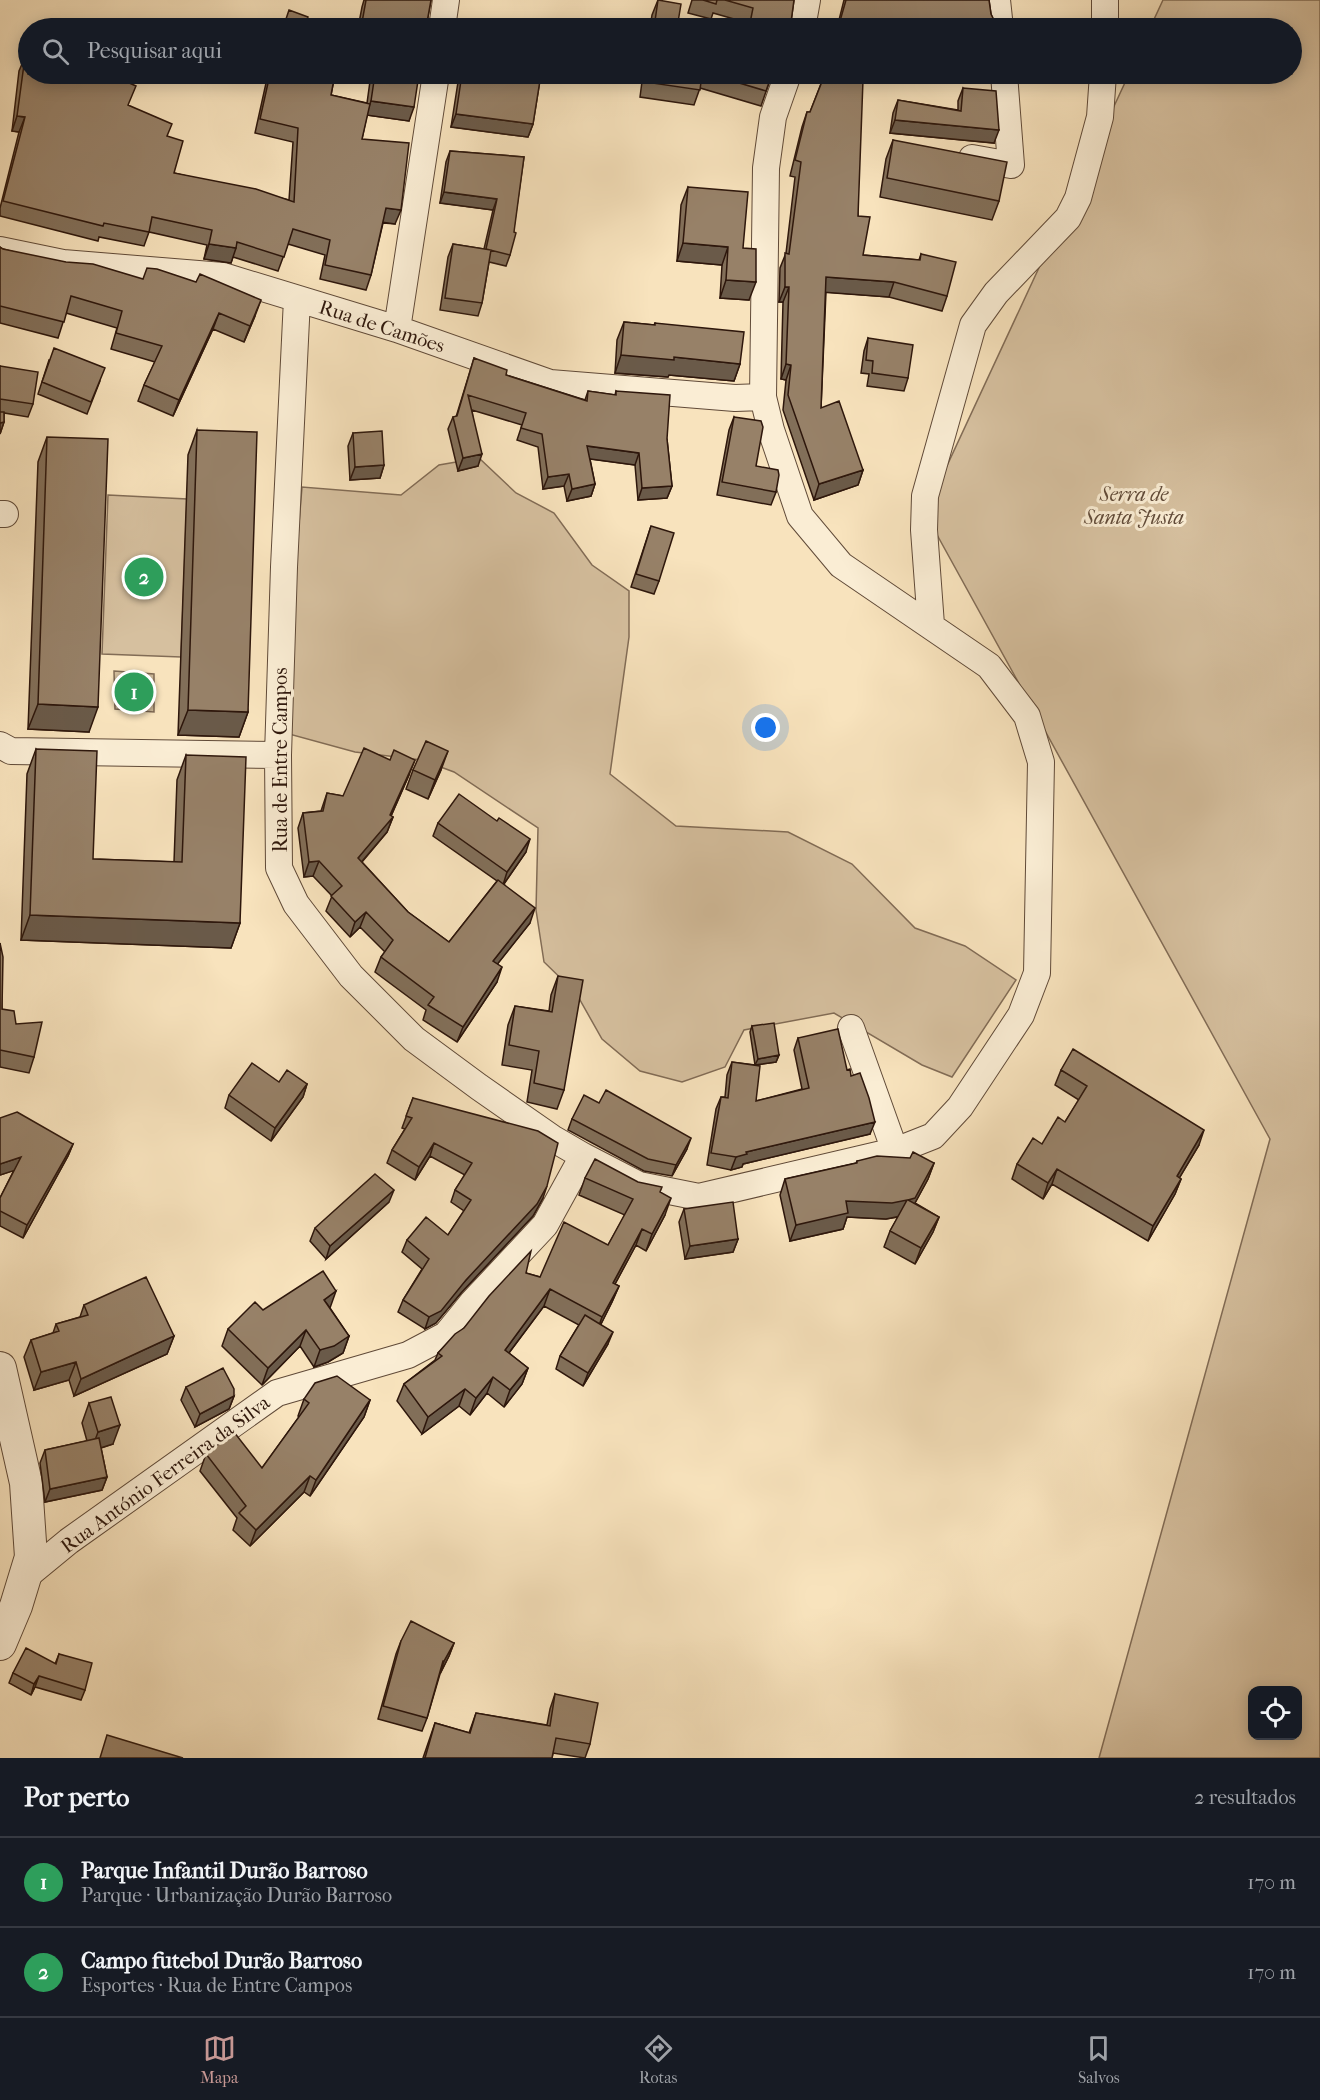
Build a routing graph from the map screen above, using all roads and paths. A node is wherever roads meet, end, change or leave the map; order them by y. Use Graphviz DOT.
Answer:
graph roads {
  1 [pos="446,0"];
  2 [pos="807,0"];
  3 [pos="998,0"];
  4 [pos="1105,0"];
  5 [pos="443,18"];
  6 [pos="804,18"];
  7 [pos="999,18"];
  8 [pos="1105,18"];
  9 [pos="434,84"];
  10 [pos="785,84"];
  11 [pos="1005,84"];
  12 [pos="1102,84"];
  13 [pos="968,157"];
  14 [pos="0,250"];
  15 [pos="297,299"];
  16 [pos="397,329"];
  17 [pos="764,398"];
  18 [pos="931,625"];
  19 [pos="0,745"];
  20 [pos="278,755"];
  21 [pos="850,1028"];
  22 [pos="895,1151"];
  23 [pos="583,1156"];
  24 [pos="0,1368"];
  25 [pos="24,1578"];
  26 [pos="0,1644"];
  1 -- 5 [label="street"];
  2 -- 6 [label="street"];
  3 -- 7 [label="street"];
  4 -- 8 [label="street"];
  9 -- 16 [label="street"];
  10 -- 17 [label="street"];
  11 -- 13 [label="street"];
  12 -- 18 [label="street"];
  14 -- 15 [label="street, Rua de Camões"];
  15 -- 16 [label="street, Rua de Camões"];
  15 -- 20 [label="street, Rua de Entre Campos"];
  16 -- 17 [label="street, Rua de Camões"];
  17 -- 18 [label="street"];
  18 -- 22 [label="street"];
  19 -- 20 [label="street"];
  20 -- 23 [label="street, Rua de Entre Campos"];
  21 -- 22 [label="street"];
  22 -- 23 [label="street"];
  23 -- 25 [label="street, Rua António Ferreira da Silva"];
  24 -- 25 [label="street"];
  25 -- 26 [label="street"];
}
